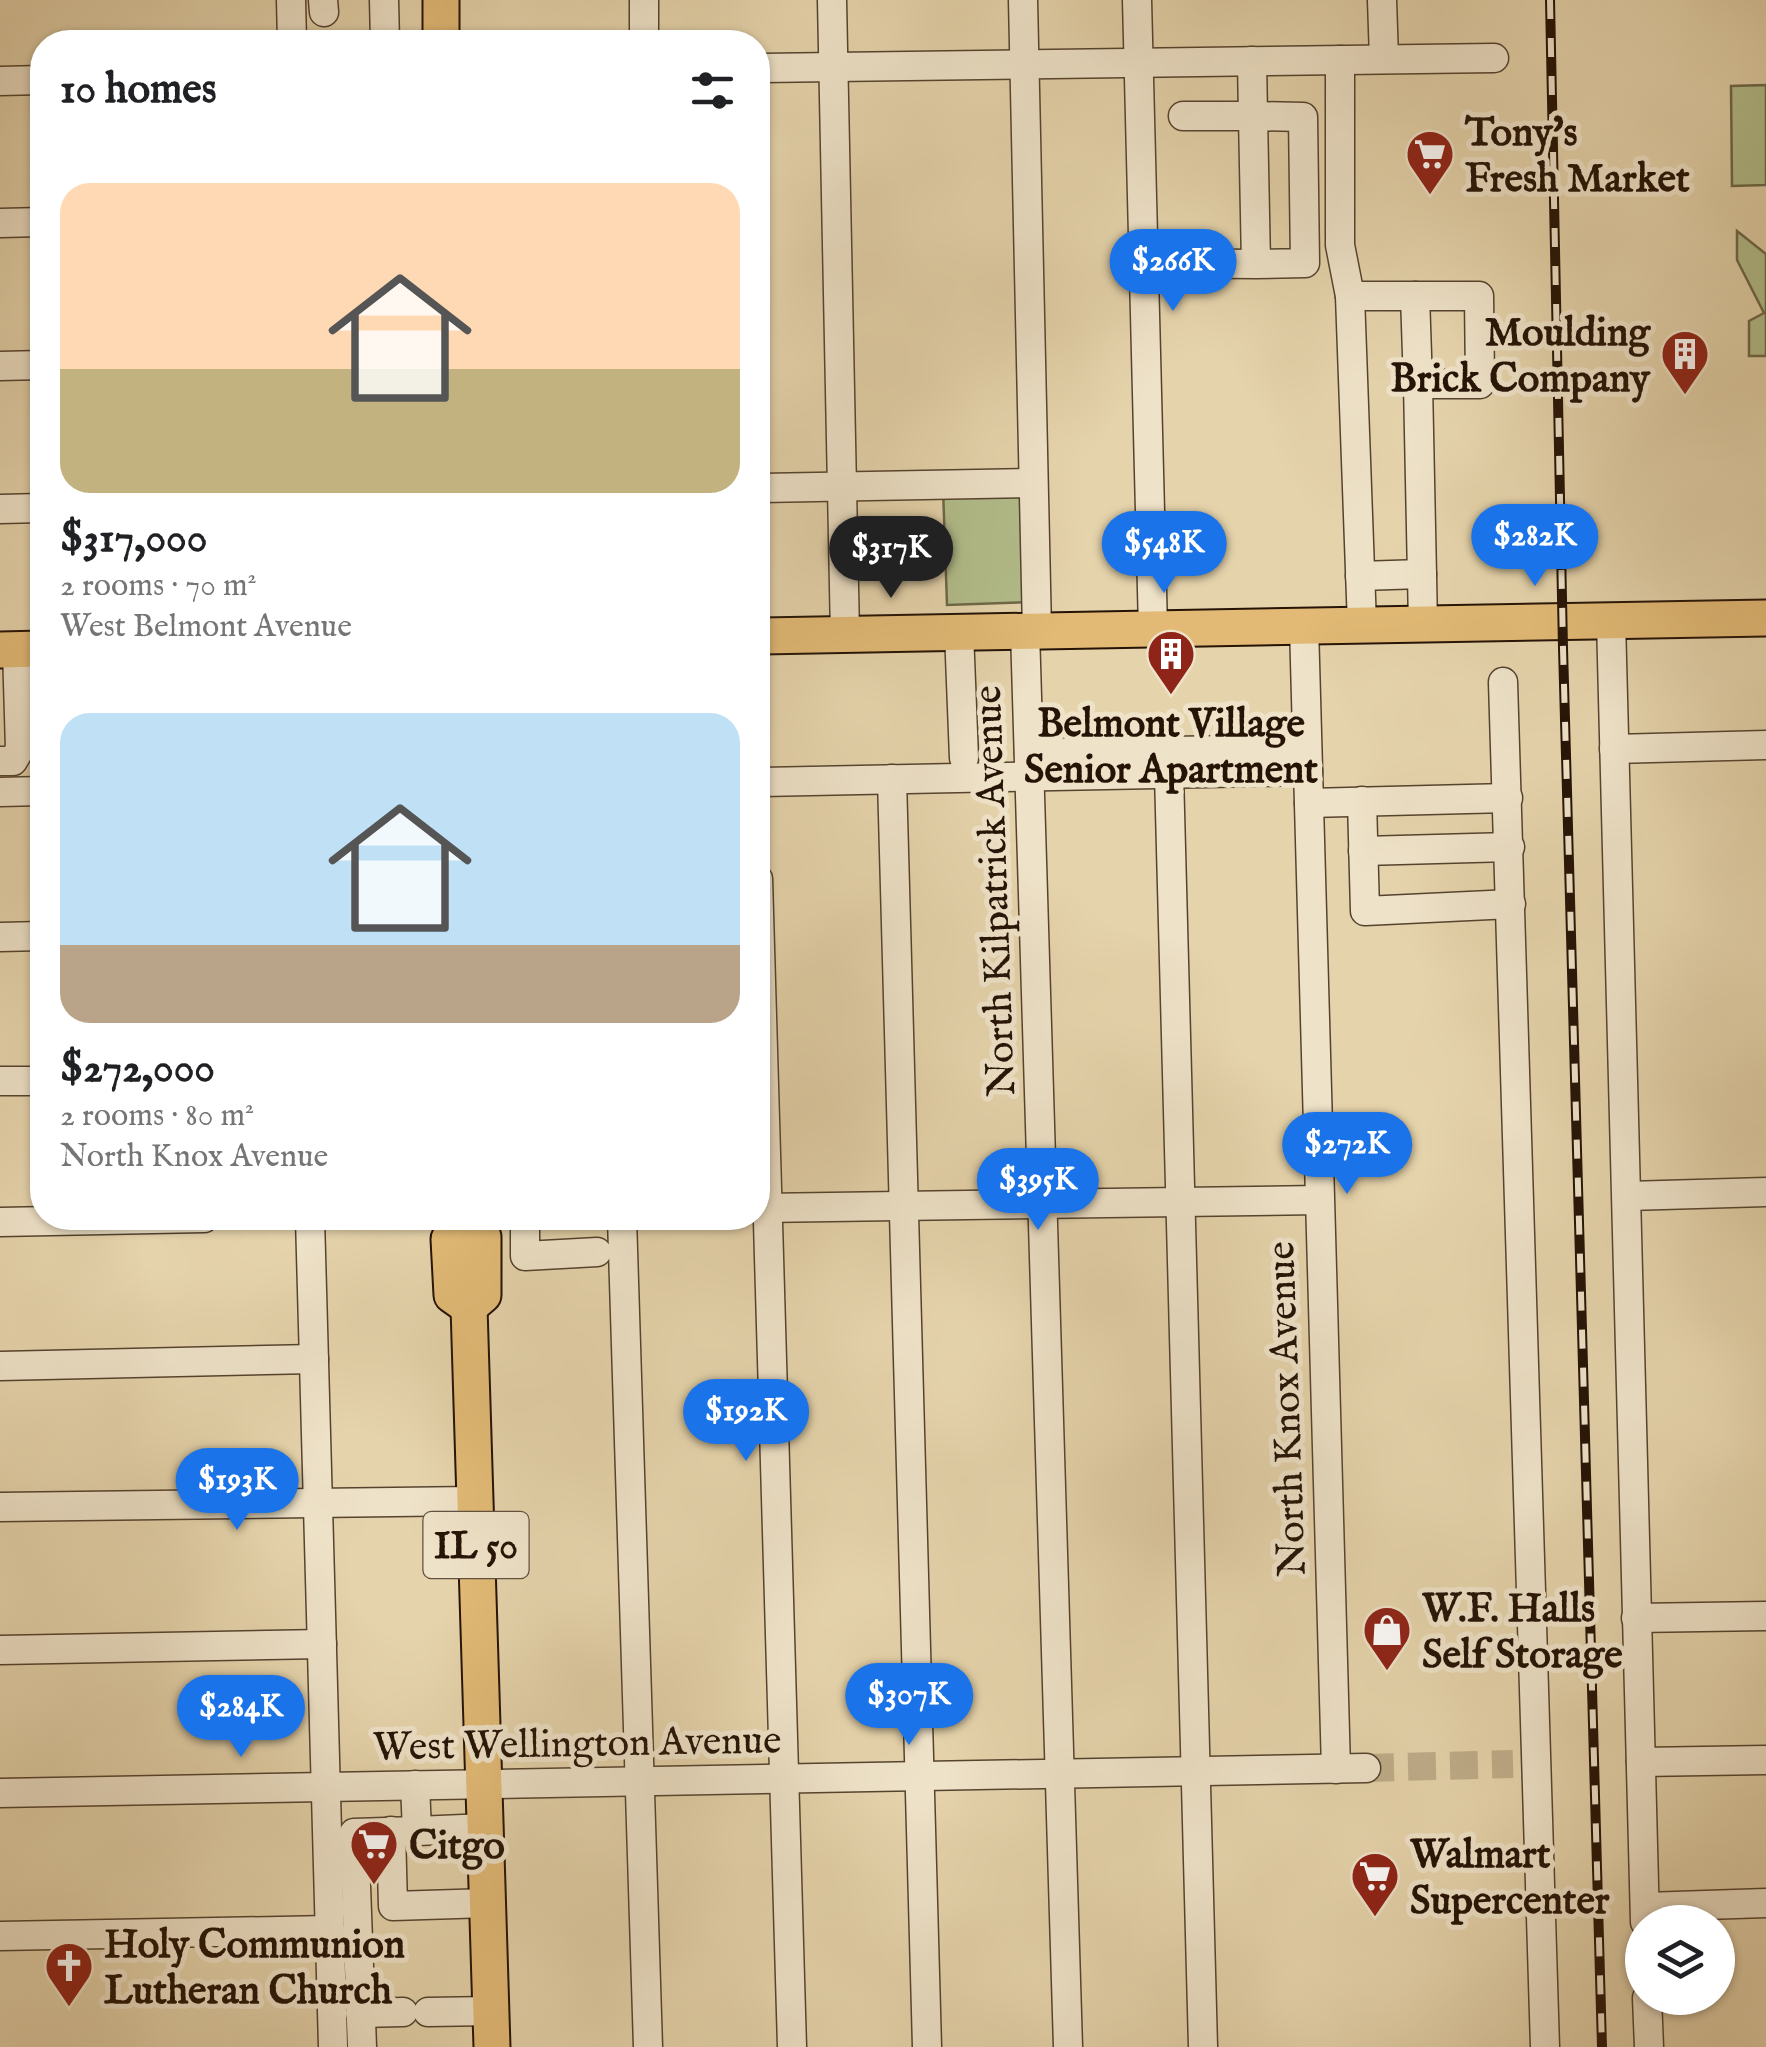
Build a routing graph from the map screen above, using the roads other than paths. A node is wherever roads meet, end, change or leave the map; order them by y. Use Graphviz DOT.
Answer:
graph roads {
  1 [pos="291,0"];
  2 [pos="384,0"];
  3 [pos="440,0"];
  4 [pos="644,0"];
  5 [pos="832,0"];
  6 [pos="1023,0"];
  7 [pos="1137,0"];
  8 [pos="1382,0"];
  9 [pos="292,30"];
  10 [pos="385,30"];
  11 [pos="441,30"];
  12 [pos="644,30"];
  13 [pos="1494,58"];
  14 [pos="1384,59"];
  15 [pos="1252,60"];
  16 [pos="1340,60"];
  17 [pos="1138,62"];
  18 [pos="1024,64"];
  19 [pos="833,67"];
  20 [pos="770,68"];
  21 [pos="30,80"];
  22 [pos="0,81"];
  23 [pos="1184,116"];
  24 [pos="1253,116"];
  25 [pos="30,222"];
  26 [pos="0,223"];
  27 [pos="1143,263"];
  28 [pos="1256,264"];
  29 [pos="1350,296"];
  30 [pos="1415,296"];
  31 [pos="0,366"];
  32 [pos="30,366"];
  33 [pos="1418,384"];
  34 [pos="1033,483"];
  35 [pos="842,487"];
  36 [pos="770,488"];
  37 [pos="30,508"];
  38 [pos="0,509"];
  39 [pos="1422,574"];
  40 [pos="1360,576"];
  41 [pos="1766,618"];
  42 [pos="1611,620"];
  43 [pos="1423,624"];
  44 [pos="1362,625"];
  45 [pos="1304,626"];
  46 [pos="1153,629"];
  47 [pos="1031,631"];
  48 [pos="959,632"];
  49 [pos="846,635"];
  50 [pos="770,636"];
  51 [pos="20,650"];
  52 [pos="1503,682"];
  53 [pos="1766,746"];
  54 [pos="1614,749"];
  55 [pos="964,758"];
  56 [pos="1308,760"];
  57 [pos="0,761"];
  58 [pos="1029,765"];
  59 [pos="1170,774"];
  60 [pos="892,779"];
  61 [pos="770,782"];
  62 [pos="30,791"];
  63 [pos="0,792"];
  64 [pos="1508,798"];
  65 [pos="1362,801"];
  66 [pos="1309,802"];
  67 [pos="1510,847"];
  68 [pos="1363,852"];
  69 [pos="1512,904"];
  70 [pos="30,936"];
  71 [pos="0,937"];
  72 [pos="30,1081"];
  73 [pos="0,1082"];
  74 [pos="1766,1192"];
  75 [pos="1628,1196"];
  76 [pos="1319,1200"];
  77 [pos="1180,1202"];
  78 [pos="1042,1204"];
  79 [pos="904,1206"];
  80 [pos="770,1208"];
  81 [pos="30,1221"];
  82 [pos="0,1222"];
  83 [pos="310,1230"];
  84 [pos="476,1230"];
  85 [pos="525,1230"];
  86 [pos="622,1230"];
  87 [pos="763,1230"];
  88 [pos="598,1252"];
  89 [pos="314,1359"];
  90 [pos="0,1366"];
  91 [pos="474,1500"];
  92 [pos="318,1503"];
  93 [pos="0,1507"];
  94 [pos="1766,1616"];
  95 [pos="1636,1618"];
  96 [pos="322,1644"];
  97 [pos="0,1650"];
  98 [pos="1766,1760"];
  99 [pos="1640,1762"];
  100 [pos="1336,1768"];
  101 [pos="1366,1768"];
  102 [pos="1195,1771"];
  103 [pos="1060,1774"];
  104 [pos="920,1776"];
  105 [pos="784,1778"];
  106 [pos="640,1781"];
  107 [pos="484,1784"];
  108 [pos="416,1785"];
  109 [pos="326,1787"];
  110 [pos="0,1793"];
  111 [pos="486,1828"];
  112 [pos="404,1831"];
  113 [pos="488,1903"];
  114 [pos="1766,1904"];
  115 [pos="1645,1905"];
  116 [pos="1735,1907"];
  117 [pos="330,1930"];
  118 [pos="0,1936"];
  119 [pos="491,2011"];
  120 [pos="360,2012"];
  121 [pos="1648,2015"];
  122 [pos="333,2047"];
  123 [pos="362,2047"];
  124 [pos="492,2047"];
  125 [pos="648,2047"];
  126 [pos="792,2047"];
  127 [pos="927,2047"];
  128 [pos="1068,2047"];
  129 [pos="1203,2047"];
  130 [pos="1545,2047"];
  131 [pos="1649,2047"];
  1 -- 9 [label="street"];
  2 -- 10 [label="street"];
  3 -- 11 [label="main road"];
  4 -- 12 [label="street"];
  5 -- 19 [label="street"];
  6 -- 18 [label="street, North Kilpatrick Avenue"];
  7 -- 17 [label="street"];
  8 -- 14 [label="street"];
  13 -- 14 [label="street"];
  14 -- 16 [label="street"];
  15 -- 16 [label="street"];
  15 -- 17 [label="street"];
  15 -- 24 [label="street"];
  16 -- 29 [label="street"];
  17 -- 18 [label="street"];
  17 -- 27 [label="street"];
  18 -- 19 [label="street"];
  18 -- 34 [label="street, North Kilpatrick Avenue"];
  19 -- 20 [label="street"];
  19 -- 35 [label="street"];
  21 -- 22 [label="street"];
  23 -- 24 [label="street"];
  24 -- 28 [label="street"];
  24 -- 28 [label="street"];
  25 -- 26 [label="street"];
  27 -- 28 [label="street"];
  27 -- 46 [label="street"];
  29 -- 30 [label="street"];
  29 -- 40 [label="street"];
  30 -- 33 [label="street"];
  30 -- 33 [label="street"];
  31 -- 32 [label="street"];
  33 -- 39 [label="street"];
  34 -- 35 [label="street"];
  34 -- 47 [label="street, North Kilpatrick Avenue"];
  35 -- 36 [label="street"];
  35 -- 49 [label="street"];
  37 -- 38 [label="street"];
  39 -- 40 [label="street"];
  39 -- 43 [label="street"];
  40 -- 44 [label="street"];
  41 -- 42 [label="main road"];
  42 -- 43 [label="main road"];
  42 -- 54 [label="street"];
  43 -- 44 [label="main road"];
  44 -- 45 [label="main road"];
  45 -- 46 [label="main road"];
  45 -- 56 [label="street, North Knox Avenue"];
  46 -- 47 [label="main road"];
  47 -- 48 [label="main road"];
  47 -- 58 [label="street, North Kilpatrick Avenue"];
  48 -- 49 [label="main road"];
  48 -- 55 [label="street"];
  49 -- 50 [label="main road"];
  51 -- 57 [label="street"];
  52 -- 64 [label="street"];
  53 -- 54 [label="street"];
  54 -- 75 [label="street"];
  56 -- 58 [label="street"];
  56 -- 59 [label="street"];
  56 -- 66 [label="street, North Knox Avenue"];
  58 -- 59 [label="street"];
  58 -- 60 [label="street"];
  58 -- 78 [label="street, North Kilpatrick Avenue"];
  59 -- 77 [label="street"];
  60 -- 61 [label="street"];
  60 -- 79 [label="street"];
  62 -- 63 [label="street"];
  64 -- 65 [label="street"];
  64 -- 67 [label="street"];
  65 -- 66 [label="street"];
  65 -- 68 [label="street"];
  66 -- 76 [label="street, North Knox Avenue"];
  67 -- 68 [label="street"];
  67 -- 69 [label="street"];
  68 -- 69 [label="street"];
  69 -- 130 [label="street"];
  70 -- 71 [label="street"];
  72 -- 73 [label="street"];
  74 -- 75 [label="street"];
  75 -- 95 [label="street"];
  76 -- 77 [label="street"];
  76 -- 100 [label="street, North Knox Avenue"];
  77 -- 78 [label="street"];
  77 -- 102 [label="street"];
  78 -- 79 [label="street"];
  78 -- 103 [label="street, North Kilpatrick Avenue"];
  79 -- 80 [label="street"];
  79 -- 104 [label="street"];
  81 -- 82 [label="street"];
  83 -- 89 [label="street"];
  84 -- 91 [label="main road, IL 50"];
  85 -- 88 [label="street"];
  86 -- 106 [label="street"];
  87 -- 105 [label="street"];
  89 -- 90 [label="street"];
  89 -- 92 [label="street"];
  91 -- 92 [label="street"];
  91 -- 107 [label="main road, IL 50"];
  92 -- 93 [label="street"];
  92 -- 96 [label="street"];
  94 -- 95 [label="street"];
  95 -- 99 [label="street"];
  96 -- 97 [label="street"];
  96 -- 109 [label="street"];
  98 -- 99 [label="street"];
  99 -- 115 [label="street"];
  100 -- 101 [label="street, West Wellington Avenue"];
  100 -- 102 [label="street, West Wellington Avenue"];
  102 -- 103 [label="street, West Wellington Avenue"];
  102 -- 129 [label="street"];
  103 -- 104 [label="street, West Wellington Avenue"];
  103 -- 128 [label="street, North Kilpatrick Avenue"];
  104 -- 105 [label="street, West Wellington Avenue"];
  104 -- 127 [label="street"];
  105 -- 106 [label="street, West Wellington Avenue"];
  105 -- 126 [label="street"];
  106 -- 107 [label="street, West Wellington Avenue"];
  106 -- 125 [label="street"];
  107 -- 108 [label="street, West Wellington Avenue"];
  107 -- 111 [label="main road, IL 50"];
  108 -- 109 [label="street, West Wellington Avenue"];
  108 -- 112 [label="street"];
  109 -- 110 [label="street, West Wellington Avenue"];
  109 -- 117 [label="street"];
  111 -- 112 [label="street"];
  111 -- 113 [label="main road, IL 50"];
  112 -- 113 [label="street"];
  112 -- 120 [label="street"];
  113 -- 119 [label="main road, IL 50"];
  114 -- 116 [label="street"];
  117 -- 118 [label="street"];
  117 -- 122 [label="street"];
  119 -- 120 [label="street"];
  119 -- 124 [label="main road, IL 50"];
  120 -- 123 [label="street"];
  121 -- 131 [label="street"];
}
